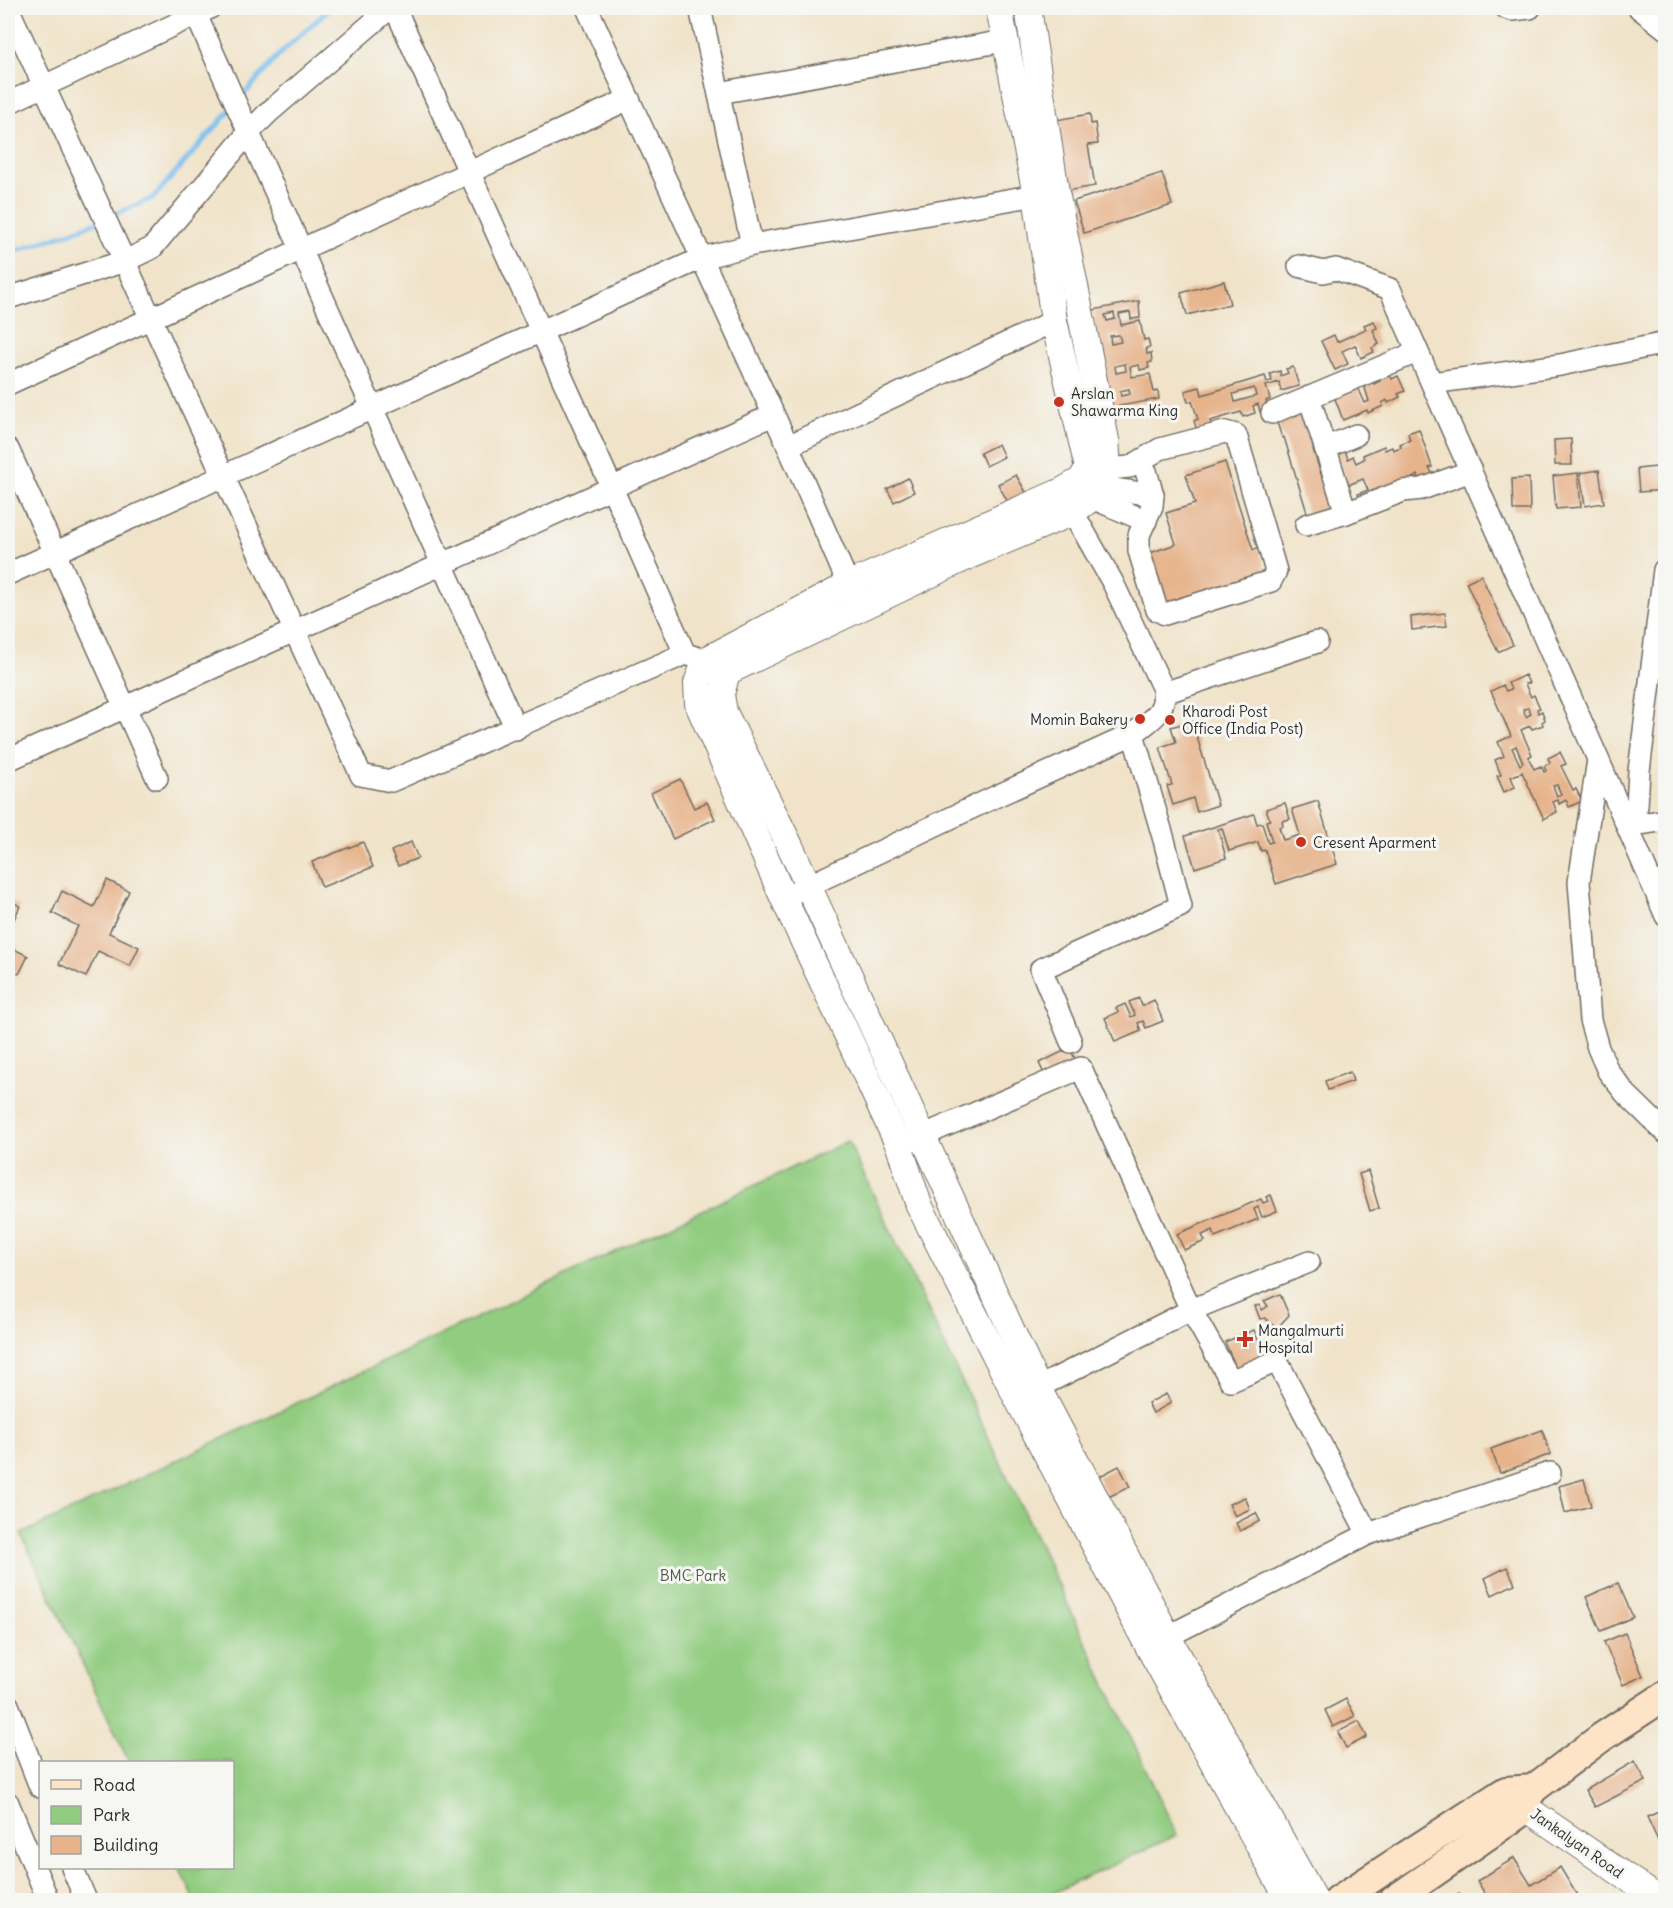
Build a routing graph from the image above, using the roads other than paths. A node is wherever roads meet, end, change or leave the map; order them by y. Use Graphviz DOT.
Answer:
graph roads {
  1 [pos="8,8"];
  2 [pos="390,8"];
  3 [pos="395,8"];
  4 [pos="587,8"];
  5 [pos="700,8"];
  6 [pos="999,8"];
  7 [pos="1028,8"];
  8 [pos="1506,8"];
  9 [pos="1530,8"];
  10 [pos="1639,8"];
  11 [pos="200,10"];
  12 [pos="1665,29"];
  13 [pos="1004,41"];
  14 [pos="44,86"];
  15 [pos="718,93"];
  16 [pos="629,99"];
  17 [pos="8,104"];
  18 [pos="245,124"];
  19 [pos="1034,125"];
  20 [pos="470,172"];
  21 [pos="1035,195"];
  22 [pos="752,245"];
  23 [pos="302,249"];
  24 [pos="702,258"];
  25 [pos="125,261"];
  26 [pos="1299,266"];
  27 [pos="8,298"];
  28 [pos="151,318"];
  29 [pos="1054,321"];
  30 [pos="541,331"];
  31 [pos="1665,343"];
  32 [pos="1417,352"];
  33 [pos="1432,383"];
  34 [pos="8,384"];
  35 [pos="1309,397"];
  36 [pos="372,408"];
  37 [pos="1272,413"];
  38 [pos="773,415"];
  39 [pos="1356,435"];
  40 [pos="788,446"];
  41 [pos="1325,448"];
  42 [pos="8,449"];
  43 [pos="1146,471"];
  44 [pos="1471,471"];
  45 [pos="223,476"];
  46 [pos="612,488"];
  47 [pos="1087,492"];
  48 [pos="1153,495"];
  49 [pos="1346,513"];
  50 [pos="1146,521"];
  51 [pos="1306,525"];
  52 [pos="54,552"];
  53 [pos="442,564"];
  54 [pos="1664,570"];
  55 [pos="8,574"];
  56 [pos="853,596"];
  57 [pos="294,631"];
  58 [pos="1317,642"];
  59 [pos="706,662"];
  60 [pos="1164,693"];
  61 [pos="125,707"];
  62 [pos="516,729"];
  63 [pos="1133,734"];
  64 [pos="734,756"];
  65 [pos="1599,759"];
  66 [pos="8,760"];
  67 [pos="157,778"];
  68 [pos="1665,820"];
  69 [pos="1628,826"];
  70 [pos="790,846"];
  71 [pos="766,856"];
  72 [pos="808,887"];
  73 [pos="783,897"];
  74 [pos="1665,916"];
  75 [pos="1071,1042"];
  76 [pos="1665,1133"];
  77 [pos="910,1141"];
  78 [pos="1309,1262"];
  79 [pos="1191,1310"];
  80 [pos="1027,1393"];
  81 [pos="1550,1473"];
  82 [pos="1368,1534"];
  83 [pos="1158,1642"];
  84 [pos="1665,1695"];
  85 [pos="8,1705"];
  86 [pos="39,1784"];
  87 [pos="1521,1795"];
  88 [pos="8,1803"];
  89 [pos="72,1869"];
  90 [pos="1353,1897"];
  91 [pos="48,1900"];
  92 [pos="86,1900"];
  93 [pos="1289,1900"];
  94 [pos="1315,1900"];
  95 [pos="1394,1900"];
  96 [pos="1659,1900"];
  1 -- 14 [label="street"];
  2 -- 18 [label="street"];
  3 -- 20 [label="street"];
  4 -- 16 [label="street"];
  5 -- 15 [label="street"];
  6 -- 13 [label="street"];
  7 -- 19 [label="street"];
  8 -- 9 [label="street"];
  10 -- 12 [label="street"];
  11 -- 14 [label="street"];
  11 -- 18 [label="street"];
  13 -- 15 [label="street"];
  13 -- 19 [label="street"];
  14 -- 17 [label="street"];
  14 -- 25 [label="street"];
  15 -- 22 [label="street"];
  16 -- 20 [label="street"];
  16 -- 24 [label="street"];
  18 -- 23 [label="street"];
  18 -- 25 [label="street"];
  19 -- 21 [label="street"];
  19 -- 47 [label="street"];
  20 -- 23 [label="street"];
  20 -- 30 [label="street"];
  21 -- 22 [label="street"];
  21 -- 29 [label="street"];
  22 -- 24 [label="street"];
  23 -- 28 [label="street"];
  23 -- 36 [label="street"];
  24 -- 30 [label="street"];
  24 -- 38 [label="street"];
  25 -- 27 [label="street"];
  25 -- 28 [label="street"];
  26 -- 32 [label="street"];
  28 -- 34 [label="street"];
  28 -- 45 [label="street"];
  29 -- 40 [label="street"];
  29 -- 47 [label="street"];
  30 -- 36 [label="street"];
  30 -- 46 [label="street"];
  31 -- 33 [label="street"];
  32 -- 33 [label="street"];
  32 -- 35 [label="street"];
  33 -- 44 [label="street"];
  35 -- 37 [label="street"];
  35 -- 41 [label="street"];
  36 -- 45 [label="street"];
  36 -- 53 [label="street"];
  38 -- 40 [label="street"];
  38 -- 46 [label="street"];
  39 -- 41 [label="street"];
  40 -- 56 [label="street"];
  41 -- 49 [label="street"];
  42 -- 52 [label="street"];
  43 -- 48 [label="street"];
  44 -- 49 [label="street"];
  44 -- 65 [label="street"];
  45 -- 52 [label="street"];
  45 -- 57 [label="street"];
  46 -- 53 [label="street"];
  46 -- 59 [label="street"];
  47 -- 48 [label="street"];
  47 -- 50 [label="street"];
  47 -- 50 [label="street"];
  47 -- 56 [label="street"];
  47 -- 60 [label="street"];
  48 -- 50 [label="street"];
  49 -- 51 [label="street"];
  52 -- 55 [label="street"];
  52 -- 61 [label="street"];
  53 -- 57 [label="street"];
  53 -- 62 [label="street"];
  54 -- 69 [label="street"];
  56 -- 59 [label="street"];
  57 -- 61 [label="street"];
  57 -- 62 [label="street"];
  58 -- 60 [label="street"];
  59 -- 62 [label="street"];
  59 -- 64 [label="street"];
  60 -- 63 [label="street"];
  61 -- 66 [label="street"];
  61 -- 67 [label="street"];
  63 -- 72 [label="street"];
  63 -- 75 [label="street"];
  64 -- 70 [label="street"];
  64 -- 71 [label="street"];
  65 -- 69 [label="street"];
  65 -- 76 [label="street"];
  68 -- 69 [label="street"];
  69 -- 74 [label="street"];
  70 -- 71 [label="street"];
  70 -- 72 [label="street"];
  71 -- 73 [label="street"];
  72 -- 73 [label="street"];
  72 -- 77 [label="street"];
  73 -- 77 [label="street"];
  77 -- 79 [label="street"];
  77 -- 80 [label="street"];
  78 -- 79 [label="street"];
  79 -- 80 [label="street"];
  79 -- 82 [label="street"];
  80 -- 83 [label="street"];
  81 -- 82 [label="street"];
  82 -- 83 [label="street"];
  83 -- 93 [label="street"];
  83 -- 94 [label="street"];
  84 -- 87 [label="main road"];
  85 -- 86 [label="street"];
  87 -- 90 [label="main road"];
  87 -- 95 [label="main road"];
  87 -- 96 [label="street, Jankalyan Road"];
  88 -- 91 [label="street"];
  89 -- 92 [label="street"];
}
